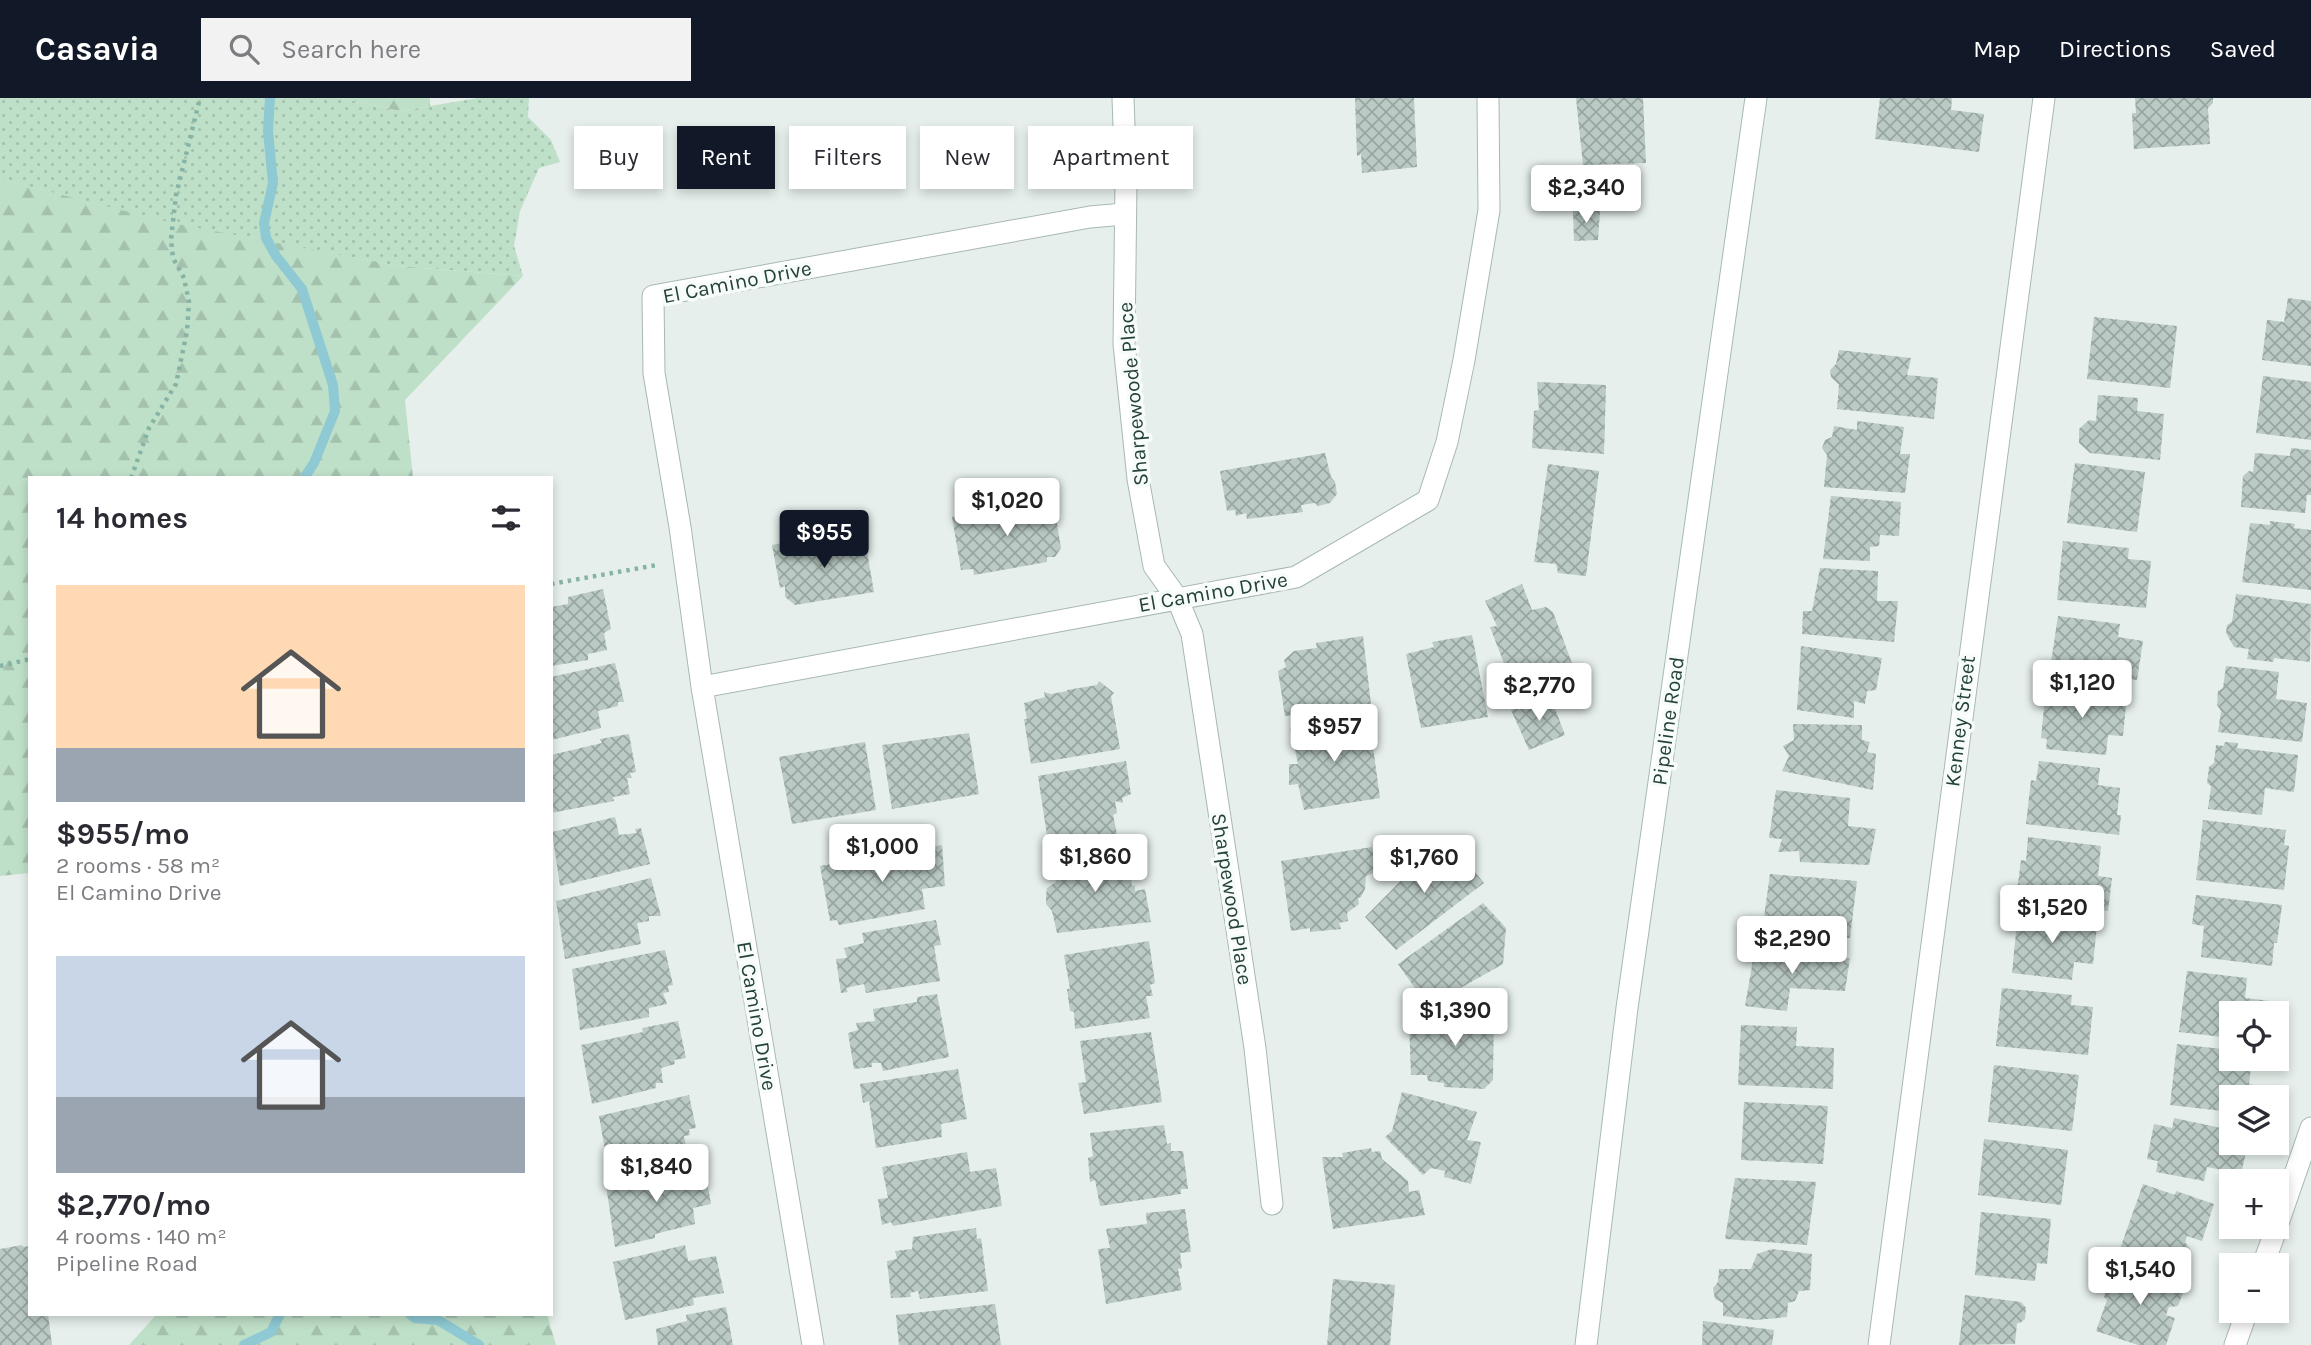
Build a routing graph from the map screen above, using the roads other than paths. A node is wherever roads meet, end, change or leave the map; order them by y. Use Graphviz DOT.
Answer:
graph roads {
  1 [pos="1123,98"];
  2 [pos="1488,98"];
  3 [pos="1756,98"];
  4 [pos="2044,98"];
  5 [pos="1124,214"];
  6 [pos="1177,597"];
  7 [pos="702,687"];
  8 [pos="2311,1128"];
  9 [pos="2289,1192"];
  10 [pos="1272,1204"];
  11 [pos="2243,1323"];
  12 [pos="813,1345"];
  13 [pos="1586,1345"];
  14 [pos="1879,1345"];
  15 [pos="2235,1345"];
  1 -- 5 [label="street, Sharpewoode Place"];
  2 -- 6 [label="street, El Camino Drive"];
  3 -- 13 [label="street, Pipeline Road"];
  4 -- 14 [label="street, Kenney Street"];
  5 -- 6 [label="street, Sharpewoode Place"];
  5 -- 7 [label="street, El Camino Drive"];
  6 -- 7 [label="street, El Camino Drive"];
  6 -- 10 [label="street, Sharpewood Place"];
  7 -- 12 [label="street, El Camino Drive"];
  8 -- 9 [label="street"];
  11 -- 15 [label="street"];
}
